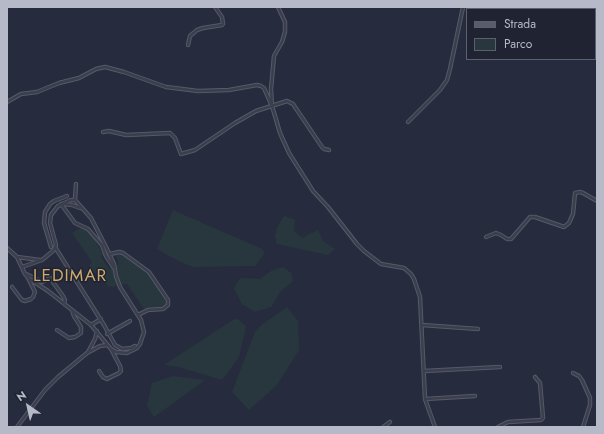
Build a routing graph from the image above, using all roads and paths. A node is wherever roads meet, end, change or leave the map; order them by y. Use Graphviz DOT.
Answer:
graph roads {
  1 [pos="215,7"];
  2 [pos="278,7"];
  3 [pos="463,7"];
  4 [pos="592,7"];
  5 [pos="597,8"];
  6 [pos="188,45"];
  7 [pos="7,102"];
  8 [pos="272,106"];
  9 [pos="408,122"];
  10 [pos="103,132"];
  11 [pos="329,150"];
  12 [pos="76,184"];
  13 [pos="67,196"];
  14 [pos="75,200"];
  15 [pos="597,201"];
  16 [pos="61,204"];
  17 [pos="82,209"];
  18 [pos="47,235"];
  19 [pos="486,237"];
  20 [pos="55,238"];
  21 [pos="51,247"];
  22 [pos="55,247"];
  23 [pos="7,248"];
  24 [pos="110,254"];
  25 [pos="17,257"];
  26 [pos="42,260"];
  27 [pos="22,267"];
  28 [pos="115,269"];
  29 [pos="25,274"];
  30 [pos="28,278"];
  31 [pos="12,287"];
  32 [pos="64,303"];
  33 [pos="72,310"];
  34 [pos="138,315"];
  35 [pos="100,319"];
  36 [pos="130,321"];
  37 [pos="92,325"];
  38 [pos="422,325"];
  39 [pos="478,329"];
  40 [pos="57,330"];
  41 [pos="97,331"];
  42 [pos="108,334"];
  43 [pos="107,345"];
  44 [pos="135,346"];
  45 [pos="111,349"];
  46 [pos="87,353"];
  47 [pos="500,367"];
  48 [pos="99,371"];
  49 [pos="424,371"];
  50 [pos="573,373"];
  51 [pos="535,377"];
  52 [pos="475,396"];
  53 [pos="424,399"];
  54 [pos="390,422"];
  55 [pos="17,427"];
  56 [pos="383,427"];
  57 [pos="435,427"];
  58 [pos="498,427"];
  59 [pos="583,427"];
  1 -- 6 [label="street"];
  2 -- 8 [label="street"];
  3 -- 9 [label="street"];
  4 -- 5 [label="main road"];
  7 -- 8 [label="street"];
  8 -- 10 [label="street"];
  8 -- 11 [label="street"];
  8 -- 38 [label="street"];
  12 -- 14 [label="street"];
  13 -- 18 [label="street"];
  14 -- 16 [label="street"];
  14 -- 17 [label="street"];
  15 -- 19 [label="street"];
  16 -- 17 [label="street"];
  16 -- 20 [label="street"];
  16 -- 28 [label="street"];
  17 -- 24 [label="street"];
  18 -- 20 [label="street"];
  18 -- 21 [label="street"];
  20 -- 22 [label="street"];
  22 -- 26 [label="street"];
  22 -- 35 [label="street"];
  23 -- 25 [label="street"];
  24 -- 28 [label="street"];
  24 -- 34 [label="street"];
  25 -- 26 [label="street"];
  25 -- 27 [label="street"];
  26 -- 27 [label="street"];
  27 -- 29 [label="street"];
  28 -- 34 [label="street"];
  29 -- 30 [label="street"];
  29 -- 32 [label="street"];
  30 -- 31 [label="street"];
  30 -- 32 [label="street"];
  32 -- 33 [label="street"];
  33 -- 37 [label="street"];
  33 -- 40 [label="street"];
  34 -- 45 [label="street"];
  35 -- 37 [label="street"];
  35 -- 42 [label="street"];
  36 -- 42 [label="street"];
  37 -- 41 [label="street"];
  38 -- 39 [label="street"];
  38 -- 49 [label="street"];
  41 -- 43 [label="street"];
  41 -- 46 [label="street"];
  42 -- 44 [label="street"];
  43 -- 45 [label="street"];
  43 -- 46 [label="street"];
  45 -- 48 [label="street"];
  46 -- 55 [label="street"];
  47 -- 49 [label="street"];
  49 -- 53 [label="street"];
  50 -- 59 [label="street"];
  51 -- 58 [label="street"];
  52 -- 53 [label="street"];
  53 -- 57 [label="street"];
  54 -- 56 [label="street"];
}
